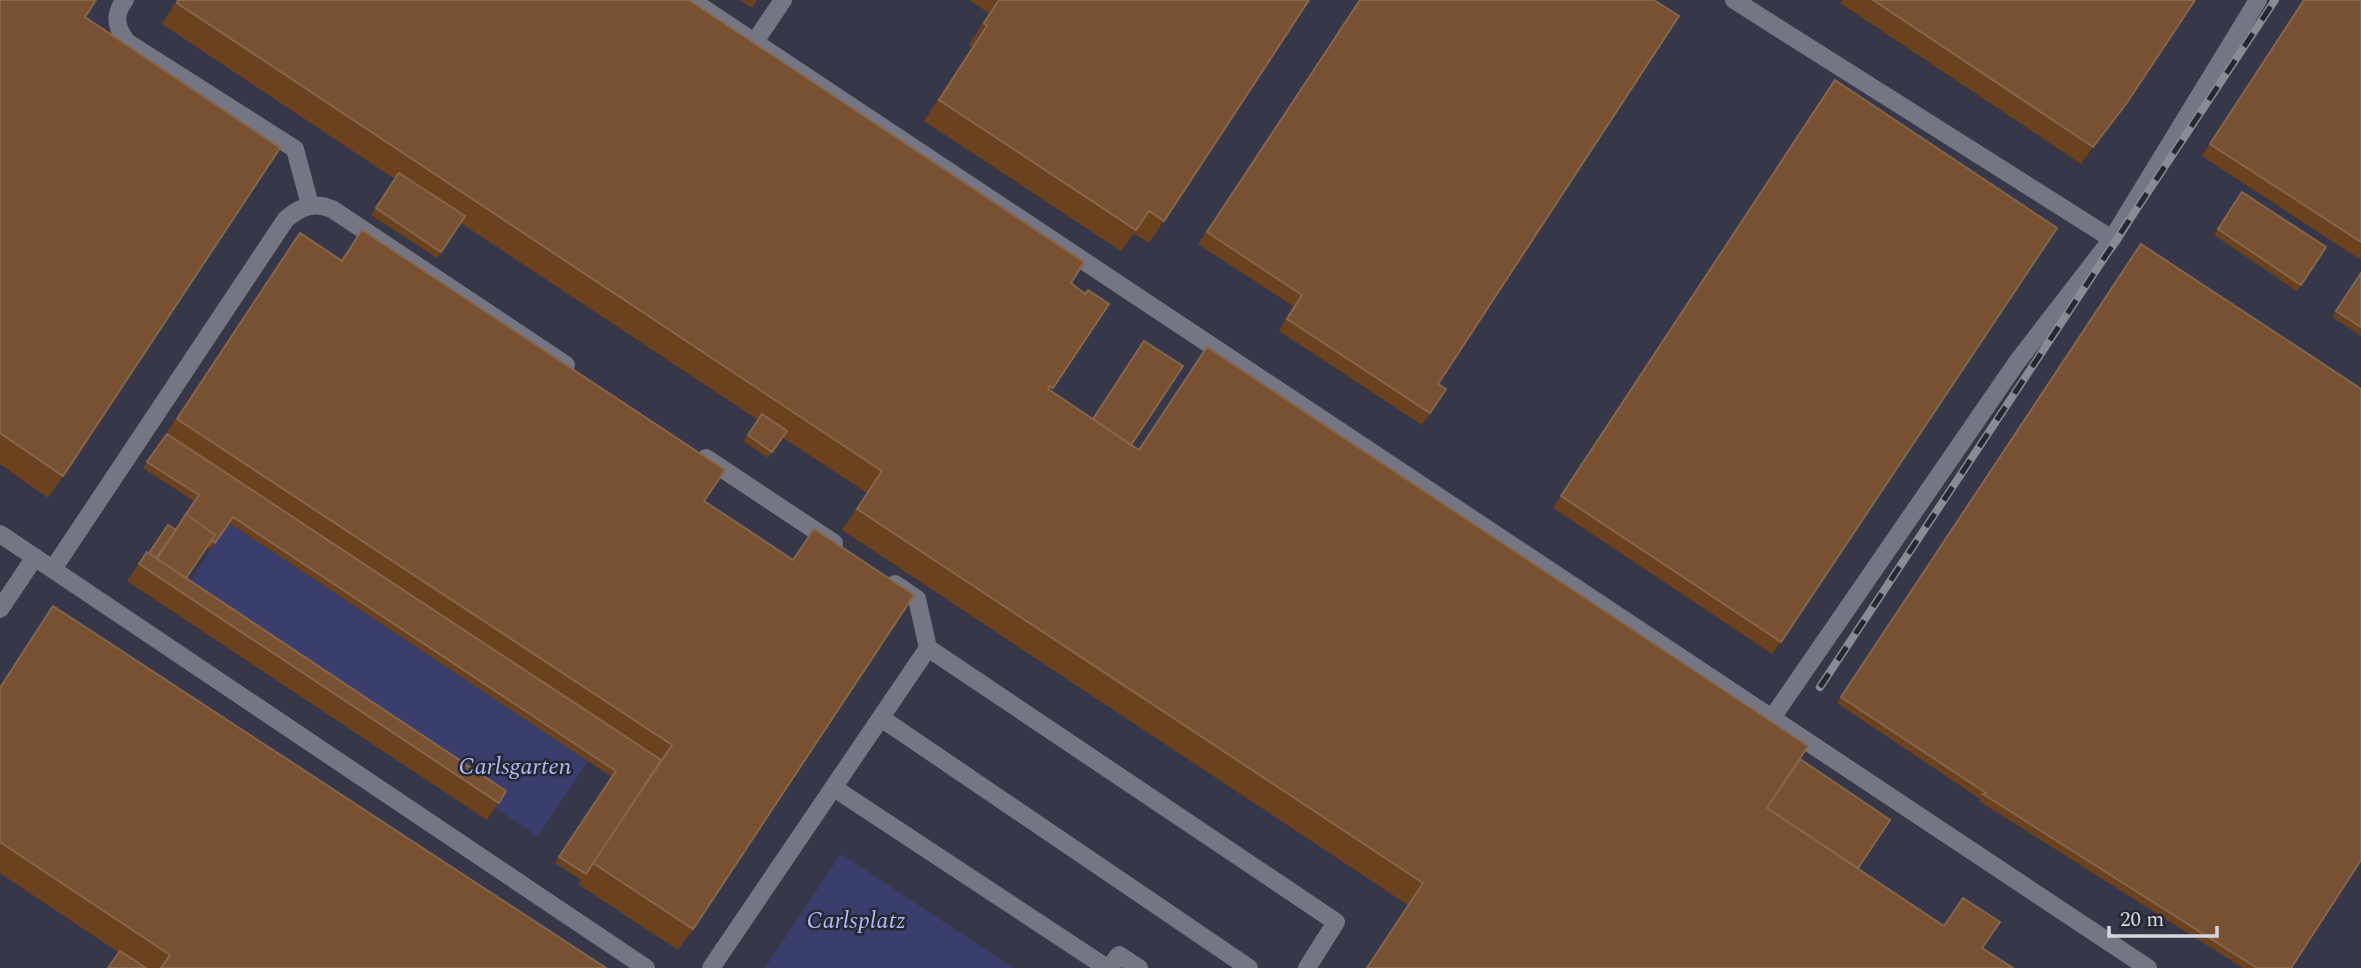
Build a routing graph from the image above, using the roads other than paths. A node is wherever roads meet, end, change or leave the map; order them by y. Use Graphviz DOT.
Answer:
graph roads {
  1 [pos="125,0"];
  2 [pos="691,0"];
  3 [pos="783,0"];
  4 [pos="1734,0"];
  5 [pos="2258,0"];
  6 [pos="754,43"];
  7 [pos="310,205"];
  8 [pos="2112,239"];
  9 [pos="584,377"];
  10 [pos="688,446"];
  11 [pos="0,534"];
  12 [pos="848,553"];
  13 [pos="35,557"];
  14 [pos="53,569"];
  15 [pos="883,576"];
  16 [pos="0,609"];
  17 [pos="928,648"];
  18 [pos="881,718"];
  19 [pos="1772,718"];
  20 [pos="834,788"];
  21 [pos="646,968"];
  22 [pos="711,968"];
  23 [pos="1108,968"];
  24 [pos="1139,968"];
  25 [pos="1249,968"];
  26 [pos="1307,968"];
  27 [pos="2148,968"];
  1 -- 7 [label="lane"];
  2 -- 6 [label="lane"];
  3 -- 6 [label="lane"];
  4 -- 8 [label="lane"];
  5 -- 8 [label="lane"];
  6 -- 19 [label="lane"];
  7 -- 9 [label="lane"];
  7 -- 14 [label="lane"];
  8 -- 19 [label="lane"];
  10 -- 12 [label="lane"];
  11 -- 13 [label="lane"];
  13 -- 14 [label="lane"];
  13 -- 16 [label="lane"];
  14 -- 21 [label="lane"];
  15 -- 17 [label="lane"];
  17 -- 18 [label="lane"];
  17 -- 26 [label="lane"];
  18 -- 20 [label="lane"];
  18 -- 25 [label="lane"];
  19 -- 27 [label="lane"];
  20 -- 22 [label="lane"];
  20 -- 23 [label="lane"];
  23 -- 24 [label="lane"];
}
